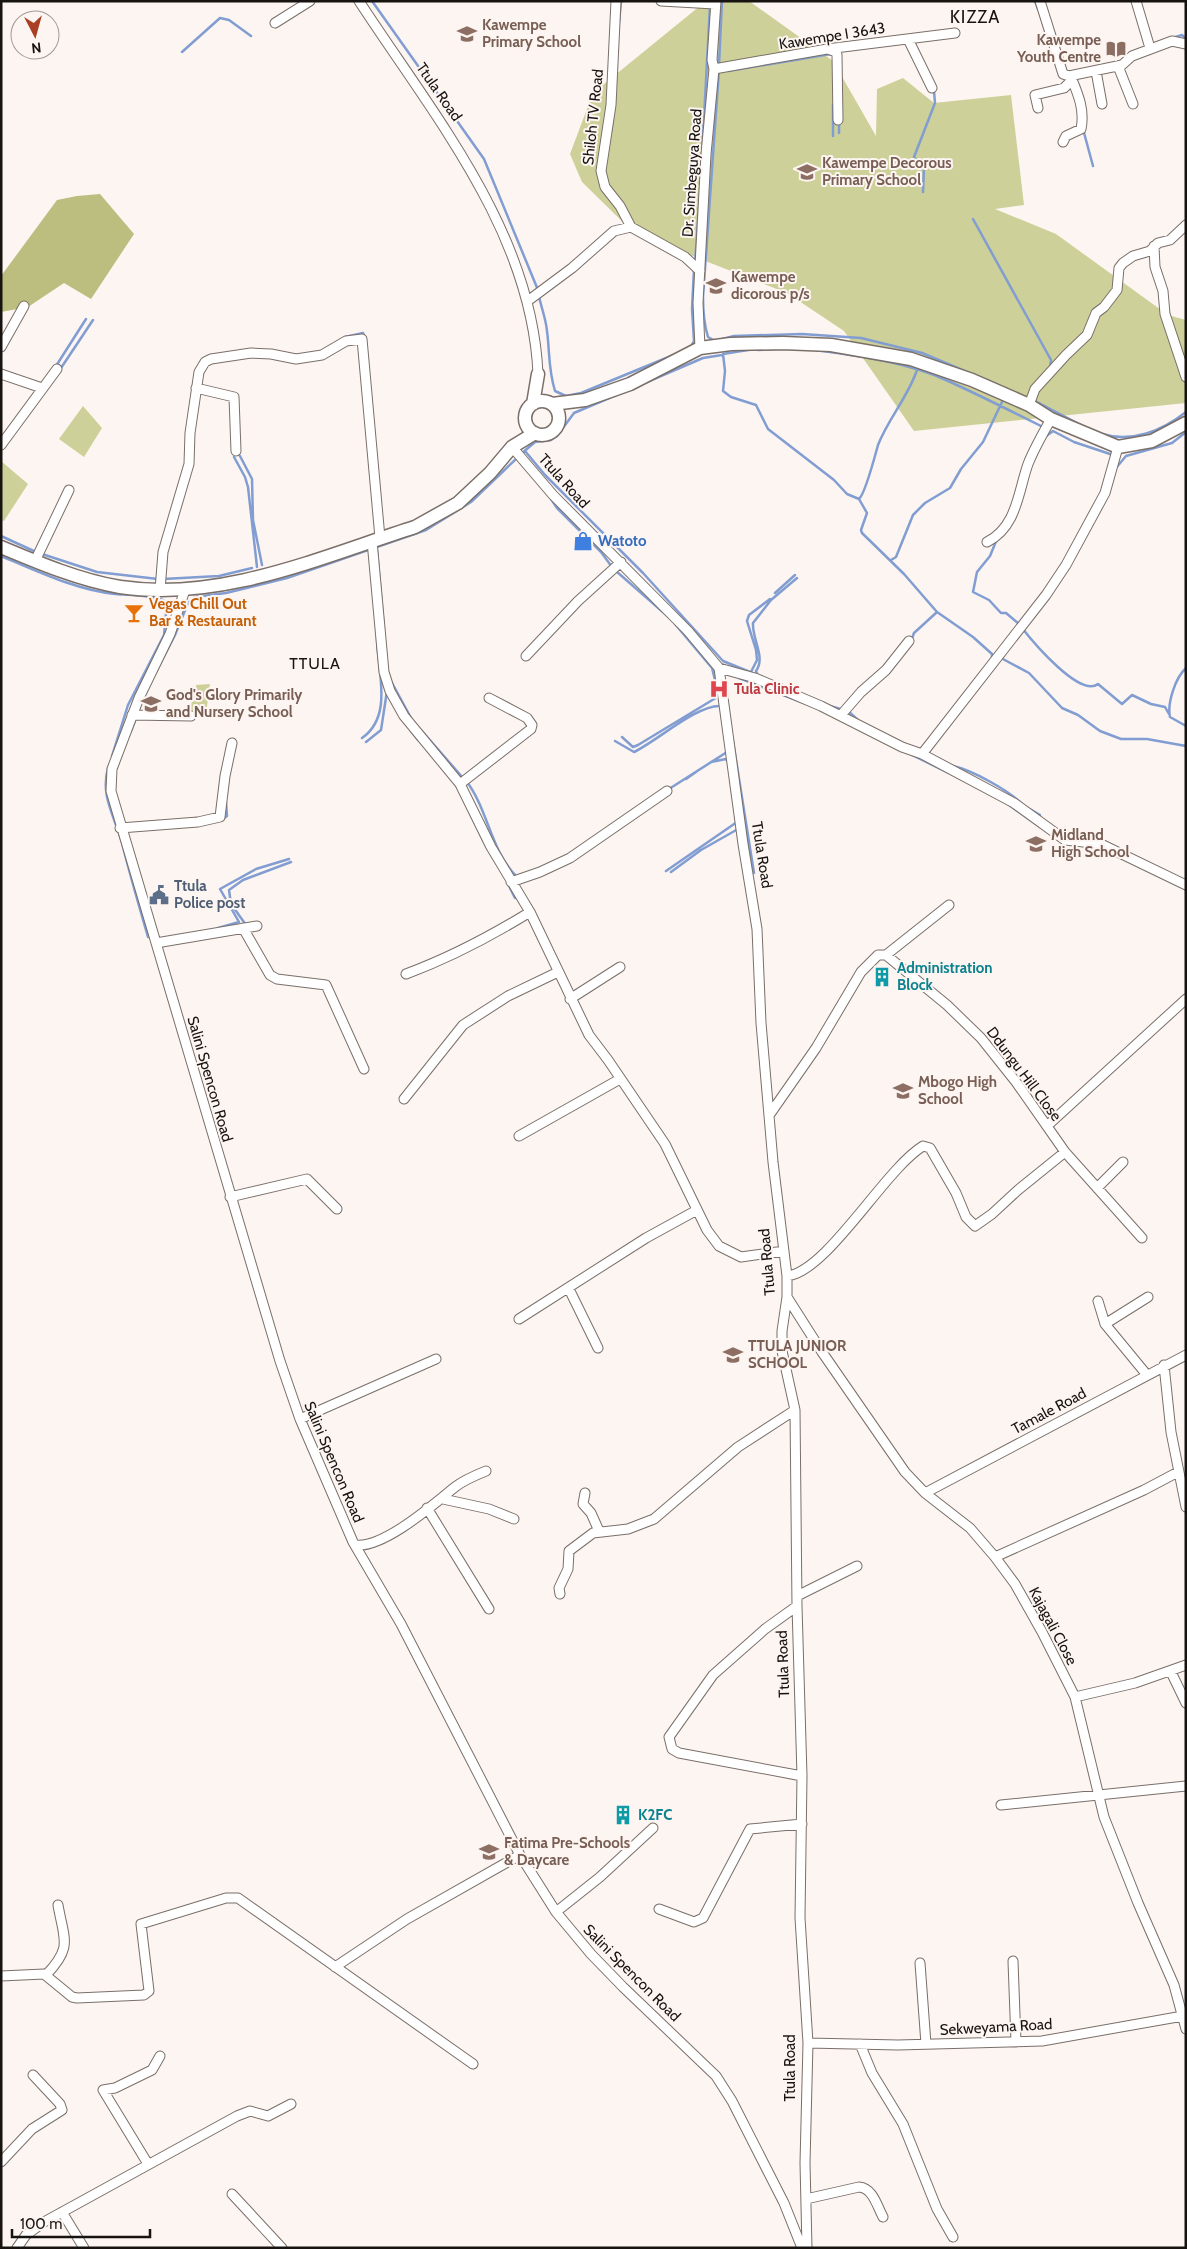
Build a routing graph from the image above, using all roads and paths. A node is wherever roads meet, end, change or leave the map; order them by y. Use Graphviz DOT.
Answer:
graph roads {
  1 [pos="310,1"];
  2 [pos="359,1"];
  3 [pos="616,1"];
  4 [pos="661,1"];
  5 [pos="1040,1"];
  6 [pos="1136,1"];
  7 [pos="716,2"];
  8 [pos="275,23"];
  9 [pos="955,33"];
  10 [pos="908,39"];
  11 [pos="1186,44"];
  12 [pos="1150,48"];
  13 [pos="827,49"];
  14 [pos="1118,66"];
  15 [pos="714,69"];
  16 [pos="1096,71"];
  17 [pos="1072,78"];
  18 [pos="932,88"];
  19 [pos="1102,104"];
  20 [pos="1132,104"];
  21 [pos="1038,108"];
  22 [pos="838,120"];
  23 [pos="1063,142"];
  24 [pos="1186,225"];
  25 [pos="631,227"];
  26 [pos="1154,246"];
  27 [pos="700,271"];
  28 [pos="529,300"];
  29 [pos="24,306"];
  30 [pos="1,347"];
  31 [pos="700,348"];
  32 [pos="57,370"];
  33 [pos="1,374"];
  34 [pos="538,374"];
  35 [pos="1186,376"];
  36 [pos="42,388"];
  37 [pos="196,388"];
  38 [pos="585,400"];
  39 [pos="549,402"];
  40 [pos="533,404"];
  41 [pos="1029,405"];
  42 [pos="559,419"];
  43 [pos="1051,419"];
  44 [pos="1186,423"];
  45 [pos="530,429"];
  46 [pos="1,445"];
  47 [pos="513,447"];
  48 [pos="1118,447"];
  49 [pos="236,451"];
  50 [pos="69,490"];
  51 [pos="376,539"];
  52 [pos="987,542"];
  53 [pos="1,547"];
  54 [pos="35,561"];
  55 [pos="621,562"];
  56 [pos="160,590"];
  57 [pos="185,590"];
  58 [pos="909,641"];
  59 [pos="526,656"];
  60 [pos="719,668"];
  61 [pos="489,698"];
  62 [pos="132,715"];
  63 [pos="191,716"];
  64 [pos="841,716"];
  65 [pos="232,743"];
  66 [pos="922,754"];
  67 [pos="460,784"];
  68 [pos="666,791"];
  69 [pos="120,828"];
  70 [pos="511,882"];
  71 [pos="1186,885"];
  72 [pos="949,905"];
  73 [pos="530,912"];
  74 [pos="257,926"];
  75 [pos="244,928"];
  76 [pos="156,943"];
  77 [pos="886,955"];
  78 [pos="620,966"];
  79 [pos="558,972"];
  80 [pos="406,974"];
  81 [pos="570,999"];
  82 [pos="1186,999"];
  83 [pos="364,1069"];
  84 [pos="620,1078"];
  85 [pos="404,1099"];
  86 [pos="770,1114"];
  87 [pos="1046,1126"];
  88 [pos="519,1136"];
  89 [pos="1065,1152"];
  90 [pos="1123,1162"];
  91 [pos="1097,1188"];
  92 [pos="230,1197"];
  93 [pos="337,1209"];
  94 [pos="697,1210"];
  95 [pos="1142,1238"];
  96 [pos="784,1251"];
  97 [pos="787,1276"];
  98 [pos="569,1289"];
  99 [pos="787,1297"];
  100 [pos="1148,1297"];
  101 [pos="1098,1301"];
  102 [pos="519,1319"];
  103 [pos="1105,1324"];
  104 [pos="598,1348"];
  105 [pos="1186,1355"];
  106 [pos="436,1359"];
  107 [pos="1164,1365"];
  108 [pos="1147,1374"];
  109 [pos="795,1410"];
  110 [pos="300,1419"];
  111 [pos="486,1471"];
  112 [pos="1178,1472"];
  113 [pos="925,1492"];
  114 [pos="585,1494"];
  115 [pos="443,1499"];
  116 [pos="1186,1507"];
  117 [pos="428,1508"];
  118 [pos="514,1519"];
  119 [pos="599,1531"];
  120 [pos="354,1545"];
  121 [pos="995,1557"];
  122 [pos="857,1566"];
  123 [pos="560,1594"];
  124 [pos="797,1601"];
  125 [pos="489,1609"];
  126 [pos="1186,1666"];
  127 [pos="1170,1672"];
  128 [pos="1075,1697"];
  129 [pos="1186,1703"];
  130 [pos="802,1776"];
  131 [pos="1186,1786"];
  132 [pos="1099,1797"];
  133 [pos="1001,1805"];
  134 [pos="802,1824"];
  135 [pos="653,1828"];
  136 [pos="520,1855"];
  137 [pos="58,1905"];
  138 [pos="659,1909"];
  139 [pos="556,1912"];
  140 [pos="1013,1961"];
  141 [pos="920,1963"];
  142 [pos="335,1967"];
  143 [pos="46,1975"];
  144 [pos="1,1976"];
  145 [pos="1183,2016"];
  146 [pos="1186,2029"];
  147 [pos="1016,2042"];
  148 [pos="808,2043"];
  149 [pos="860,2044"];
  150 [pos="926,2044"];
  151 [pos="160,2056"];
  152 [pos="473,2064"];
  153 [pos="34,2075"];
  154 [pos="291,2104"];
  155 [pos="1,2162"];
  156 [pos="148,2164"];
  157 [pos="232,2194"];
  158 [pos="806,2200"];
  159 [pos="62,2212"];
  160 [pos="883,2217"];
  161 [pos="953,2237"];
  162 [pos="17,2248"];
  163 [pos="84,2248"];
  164 [pos="282,2248"];
  165 [pos="802,2248"];
  166 [pos="807,2248"];
  1 -- 8 [label="street"];
  2 -- 28 [label="street, Ttula Road"];
  3 -- 25 [label="street, Shiloh TV Road"];
  4 -- 7 [label="street"];
  5 -- 17 [label="street"];
  6 -- 12 [label="street"];
  7 -- 15 [label="street, Dr. Simbeguya Road"];
  9 -- 10 [label="street, Kawempe I 3643"];
  10 -- 13 [label="street, Kawempe I 3643"];
  10 -- 18 [label="street"];
  11 -- 12 [label="street"];
  12 -- 14 [label="street"];
  13 -- 15 [label="street, Kawempe I 3643"];
  13 -- 22 [label="street"];
  14 -- 16 [label="street"];
  14 -- 20 [label="street"];
  15 -- 27 [label="street, Dr. Simbeguya Road"];
  16 -- 17 [label="street"];
  16 -- 19 [label="street"];
  17 -- 21 [label="street"];
  17 -- 23 [label="street"];
  24 -- 26 [label="street"];
  25 -- 27 [label="street"];
  25 -- 28 [label="street"];
  26 -- 35 [label="street"];
  26 -- 41 [label="street"];
  27 -- 31 [label="street, Dr. Simbeguya Road"];
  28 -- 34 [label="street, Ttula Road"];
  29 -- 30 [label="street"];
  31 -- 38 [label="street"];
  31 -- 41 [label="street"];
  32 -- 36 [label="street"];
  33 -- 36 [label="street"];
  34 -- 39 [label="street, Ttula Road"];
  34 -- 40 [label="street, Ttula Road"];
  36 -- 46 [label="street"];
  37 -- 49 [label="street"];
  37 -- 51 [label="street"];
  37 -- 56 [label="street"];
  38 -- 39 [label="street"];
  38 -- 42 [label="street"];
  39 -- 40 [label="street"];
  39 -- 42 [label="street"];
  40 -- 45 [label="street"];
  41 -- 43 [label="street"];
  42 -- 45 [label="street"];
  43 -- 48 [label="street"];
  43 -- 52 [label="street"];
  44 -- 48 [label="street"];
  45 -- 47 [label="street"];
  47 -- 51 [label="street"];
  47 -- 55 [label="street, Ttula Road"];
  48 -- 66 [label="street"];
  50 -- 54 [label="street"];
  51 -- 57 [label="street"];
  51 -- 67 [label="street"];
  53 -- 54 [label="street"];
  54 -- 56 [label="street"];
  55 -- 59 [label="street"];
  55 -- 60 [label="street, Ttula Road"];
  56 -- 57 [label="street"];
  57 -- 62 [label="street, Salini Spencon Road"];
  58 -- 64 [label="street"];
  60 -- 64 [label="street"];
  60 -- 86 [label="street, Ttula Road"];
  61 -- 67 [label="street"];
  62 -- 63 [label="street"];
  62 -- 69 [label="street, Salini Spencon Road"];
  64 -- 66 [label="street"];
  65 -- 69 [label="street"];
  66 -- 71 [label="street"];
  67 -- 70 [label="street"];
  68 -- 70 [label="street"];
  69 -- 76 [label="street, Salini Spencon Road"];
  70 -- 73 [label="street"];
  72 -- 77 [label="street"];
  73 -- 79 [label="street"];
  73 -- 80 [label="street"];
  74 -- 75 [label="street"];
  75 -- 76 [label="street"];
  75 -- 83 [label="street"];
  76 -- 92 [label="street, Salini Spencon Road"];
  77 -- 86 [label="street"];
  77 -- 87 [label="street, Ddungu Hill Close"];
  78 -- 81 [label="street"];
  79 -- 81 [label="street"];
  79 -- 85 [label="street"];
  81 -- 84 [label="street"];
  82 -- 87 [label="street"];
  84 -- 88 [label="street"];
  84 -- 94 [label="street"];
  86 -- 96 [label="street, Ttula Road"];
  87 -- 89 [label="street, Ddungu Hill Close"];
  89 -- 91 [label="street, Ddungu Hill Close"];
  89 -- 97 [label="street"];
  90 -- 91 [label="street"];
  91 -- 95 [label="street, Ddungu Hill Close"];
  92 -- 93 [label="street"];
  92 -- 110 [label="street, Salini Spencon Road"];
  94 -- 96 [label="street"];
  94 -- 98 [label="street"];
  96 -- 97 [label="street, Ttula Road"];
  97 -- 99 [label="street, Ttula Road"];
  98 -- 102 [label="street"];
  98 -- 104 [label="street"];
  99 -- 109 [label="street, Ttula Road"];
  99 -- 113 [label="street, Kajagali Close"];
  100 -- 103 [label="street"];
  101 -- 103 [label="street"];
  103 -- 108 [label="street"];
  105 -- 107 [label="street, Tamale Road"];
  106 -- 110 [label="street"];
  107 -- 108 [label="street, Tamale Road"];
  107 -- 112 [label="street"];
  108 -- 113 [label="street, Tamale Road"];
  109 -- 119 [label="street"];
  109 -- 124 [label="street, Ttula Road"];
  110 -- 120 [label="street, Salini Spencon Road"];
  111 -- 115 [label="street"];
  112 -- 116 [label="street"];
  112 -- 121 [label="street"];
  113 -- 121 [label="street, Kajagali Close"];
  114 -- 119 [label="street"];
  115 -- 117 [label="street"];
  115 -- 118 [label="street"];
  117 -- 120 [label="street"];
  117 -- 125 [label="street"];
  119 -- 123 [label="street"];
  120 -- 136 [label="street, Salini Spencon Road"];
  121 -- 128 [label="street, Kajagali Close"];
  122 -- 124 [label="street"];
  124 -- 130 [label="street, Ttula Road"];
  124 -- 130 [label="street"];
  126 -- 127 [label="street"];
  127 -- 128 [label="street"];
  127 -- 129 [label="street"];
  128 -- 132 [label="street, Kajagali Close"];
  130 -- 134 [label="street, Ttula Road"];
  131 -- 132 [label="street"];
  132 -- 133 [label="street"];
  132 -- 145 [label="street, Kajagali Close"];
  134 -- 138 [label="street"];
  134 -- 148 [label="street, Ttula Road"];
  135 -- 139 [label="street"];
  136 -- 139 [label="street, Salini Spencon Road"];
  136 -- 142 [label="street"];
  137 -- 143 [label="street"];
  139 -- 165 [label="street, Salini Spencon Road"];
  140 -- 147 [label="street"];
  141 -- 150 [label="street"];
  142 -- 143 [label="street"];
  142 -- 152 [label="street"];
  143 -- 144 [label="street"];
  145 -- 146 [label="street, Kajagali Close"];
  145 -- 147 [label="street, Sekweyama Road"];
  147 -- 150 [label="street, Sekweyama Road"];
  148 -- 149 [label="street, Sekweyama Road"];
  148 -- 158 [label="street, Ttula Road"];
  149 -- 150 [label="street, Sekweyama Road"];
  149 -- 161 [label="street"];
  151 -- 156 [label="street"];
  153 -- 155 [label="street"];
  154 -- 156 [label="street"];
  156 -- 159 [label="street"];
  157 -- 164 [label="street"];
  158 -- 160 [label="street"];
  158 -- 166 [label="street, Ttula Road"];
  159 -- 162 [label="street"];
  159 -- 163 [label="street"];
}
